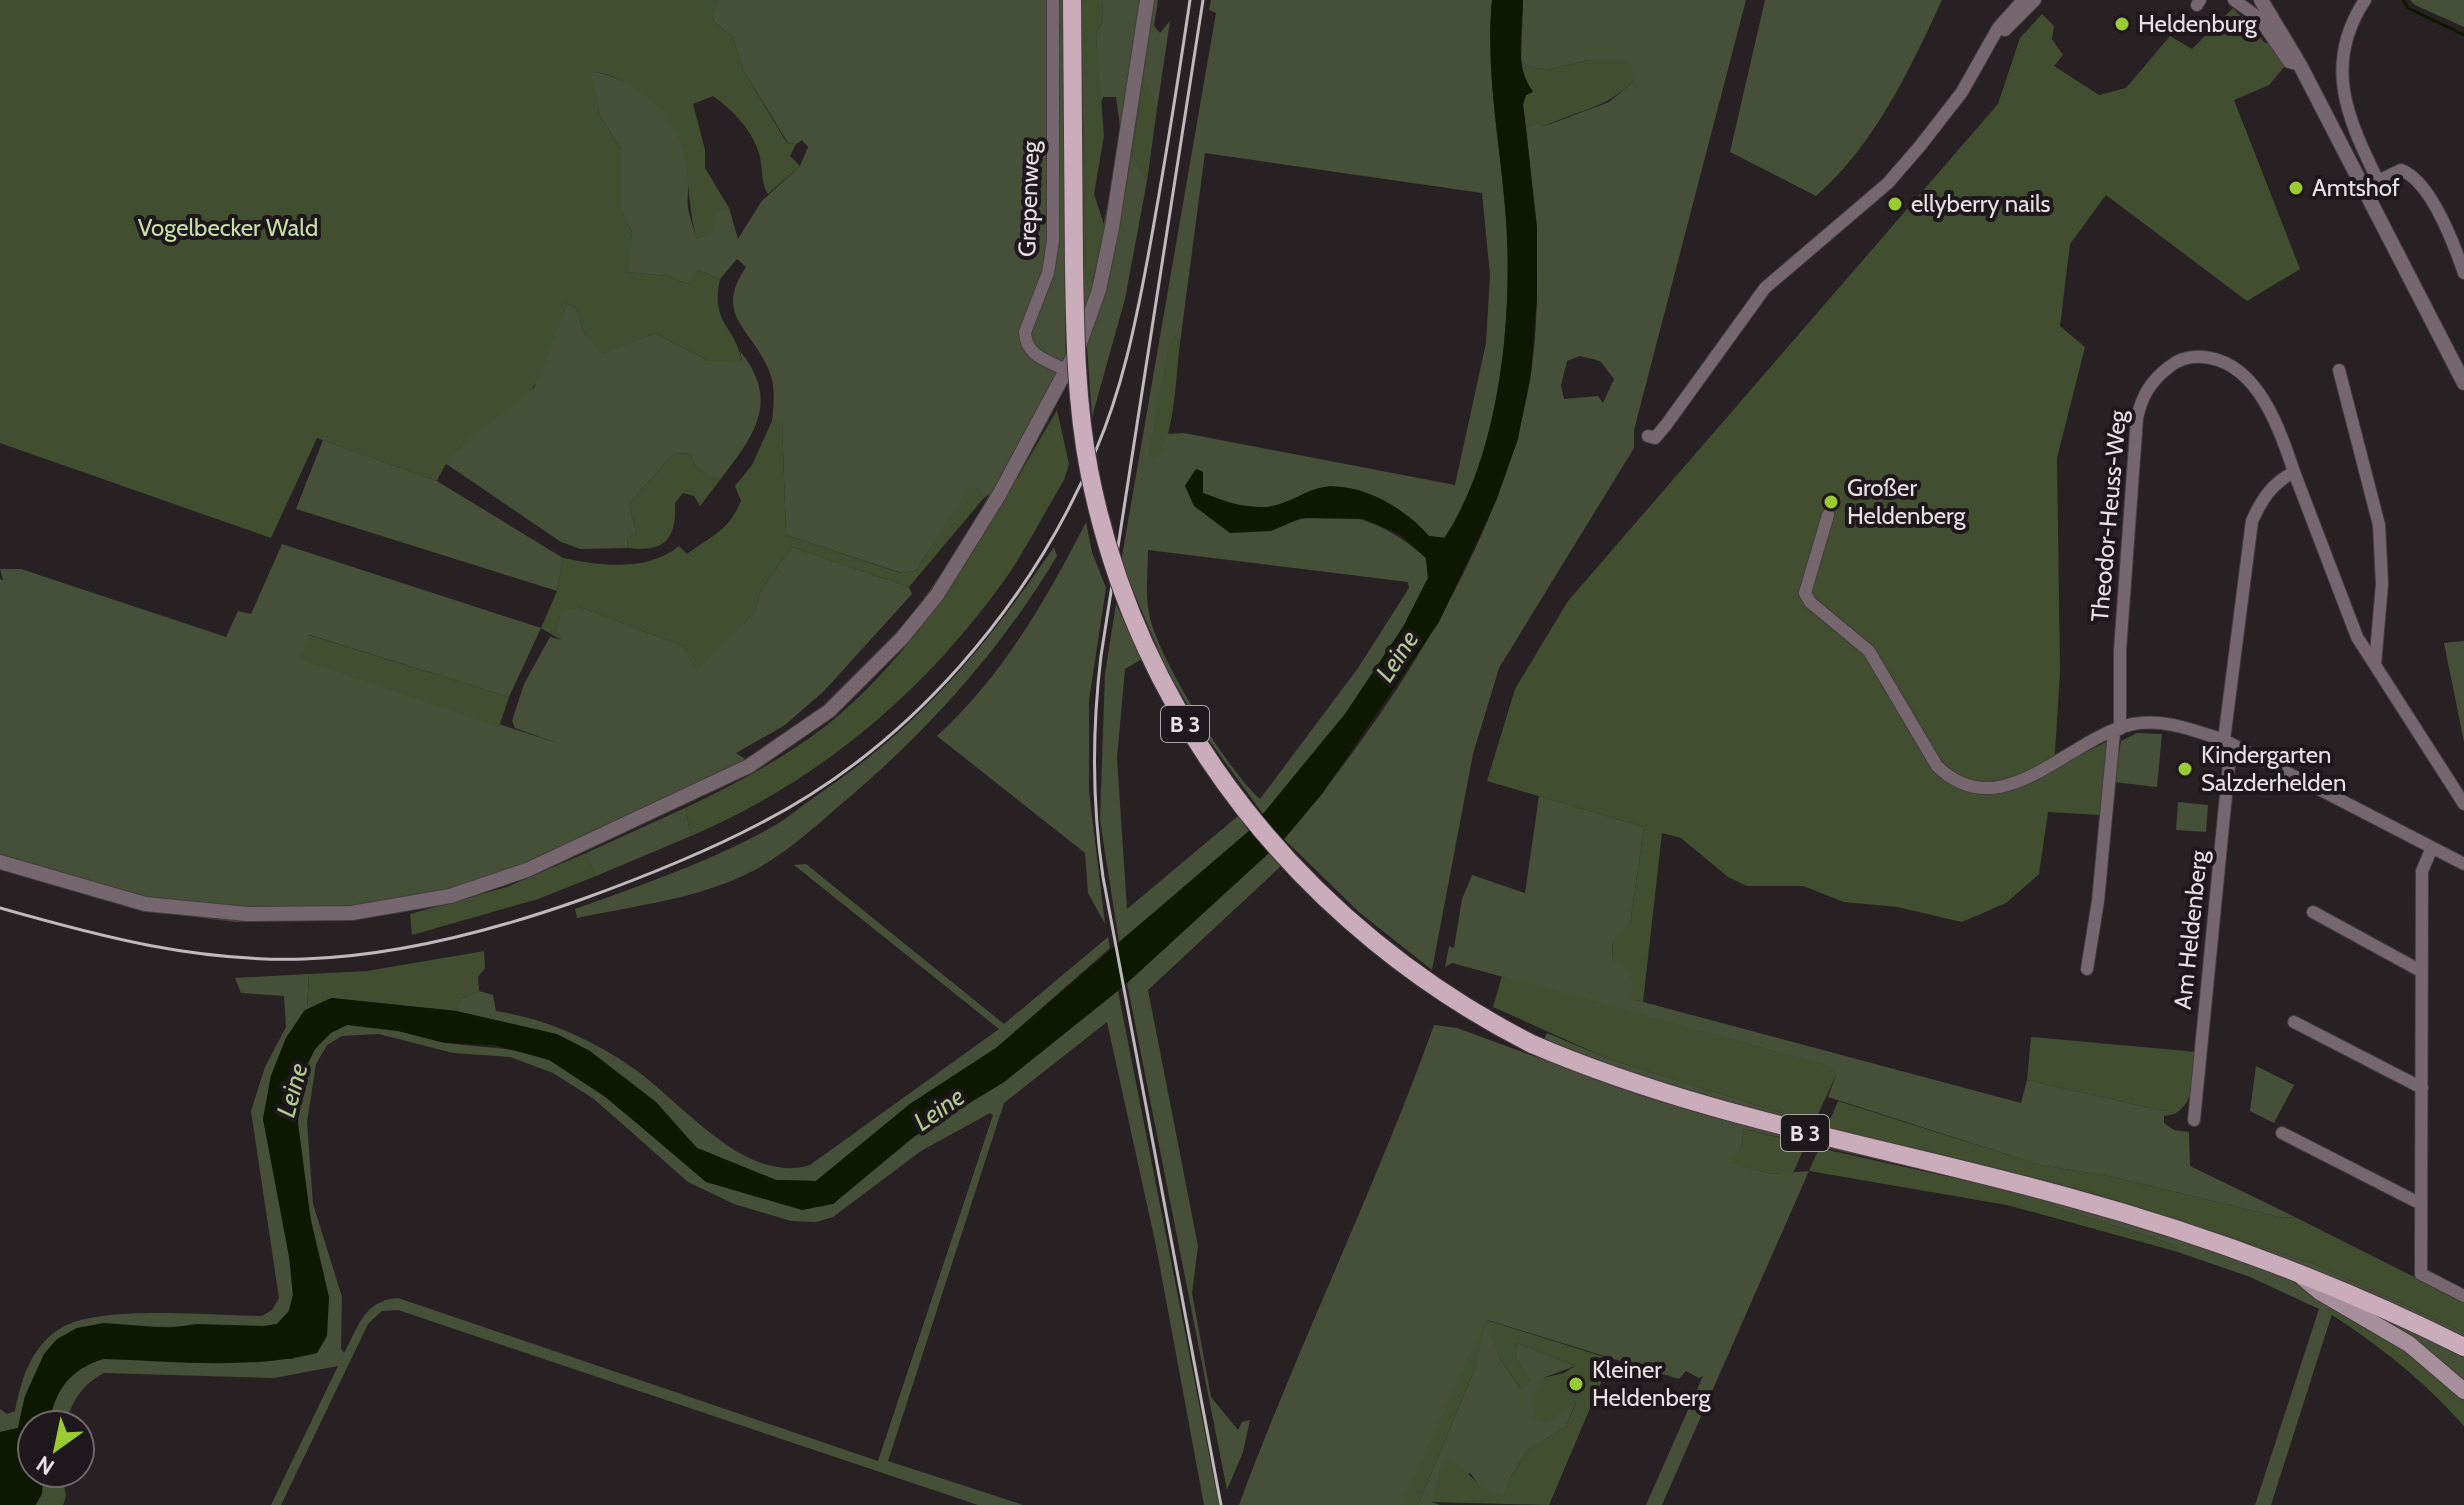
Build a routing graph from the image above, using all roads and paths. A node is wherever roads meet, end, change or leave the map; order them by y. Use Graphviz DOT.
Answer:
graph roads {
  1 [pos="1053,0"];
  2 [pos="1072,0"];
  3 [pos="1147,0"];
  4 [pos="2023,0"];
  5 [pos="2035,0"];
  6 [pos="2234,0"];
  7 [pos="2261,0"];
  8 [pos="2360,2"];
  9 [pos="1998,28"];
  10 [pos="2300,65"];
  11 [pos="2378,181"];
  12 [pos="2368,198"];
  13 [pos="2464,273"];
  14 [pos="2339,370"];
  15 [pos="1067,371"];
  16 [pos="2464,383"];
  17 [pos="1648,436"];
  18 [pos="2294,472"];
  19 [pos="1828,515"];
  20 [pos="2375,665"];
  21 [pos="2117,730"];
  22 [pos="2228,742"];
  23 [pos="2464,804"];
  24 [pos="2431,850"];
  25 [pos="0,862"];
  26 [pos="2464,864"];
  27 [pos="2313,912"];
  28 [pos="2087,969"];
  29 [pos="2419,970"];
  30 [pos="2294,1022"];
  31 [pos="2422,1088"];
  32 [pos="2194,1120"];
  33 [pos="2282,1133"];
  34 [pos="2421,1204"];
  35 [pos="2295,1272"];
  36 [pos="2464,1296"];
  37 [pos="2464,1347"];
  38 [pos="2464,1391"];
  1 -- 15 [label="street, Grepenweg"];
  2 -- 35 [label="main road, B 3, bridge"];
  3 -- 15 [label="street"];
  4 -- 9 [label="street"];
  5 -- 9 [label="street"];
  6 -- 10 [label="street"];
  7 -- 10 [label="street"];
  8 -- 11 [label="street"];
  9 -- 17 [label="street"];
  10 -- 12 [label="street"];
  11 -- 12 [label="street"];
  11 -- 13 [label="street"];
  12 -- 16 [label="street"];
  14 -- 20 [label="street"];
  15 -- 25 [label="street"];
  18 -- 20 [label="street, Theodor-Heuss-Weg"];
  18 -- 21 [label="street, Theodor-Heuss-Weg"];
  18 -- 22 [label="street"];
  19 -- 21 [label="street"];
  20 -- 23 [label="street, Theodor-Heuss-Weg"];
  21 -- 22 [label="street"];
  21 -- 28 [label="street"];
  22 -- 24 [label="street"];
  22 -- 32 [label="street, Am Heldenberg"];
  24 -- 26 [label="street"];
  24 -- 29 [label="street"];
  27 -- 29 [label="street"];
  29 -- 31 [label="street"];
  30 -- 31 [label="street"];
  31 -- 34 [label="street"];
  33 -- 34 [label="street"];
  34 -- 36 [label="street"];
  35 -- 37 [label="main road, B 3"];
  35 -- 38 [label="main road"];
}
